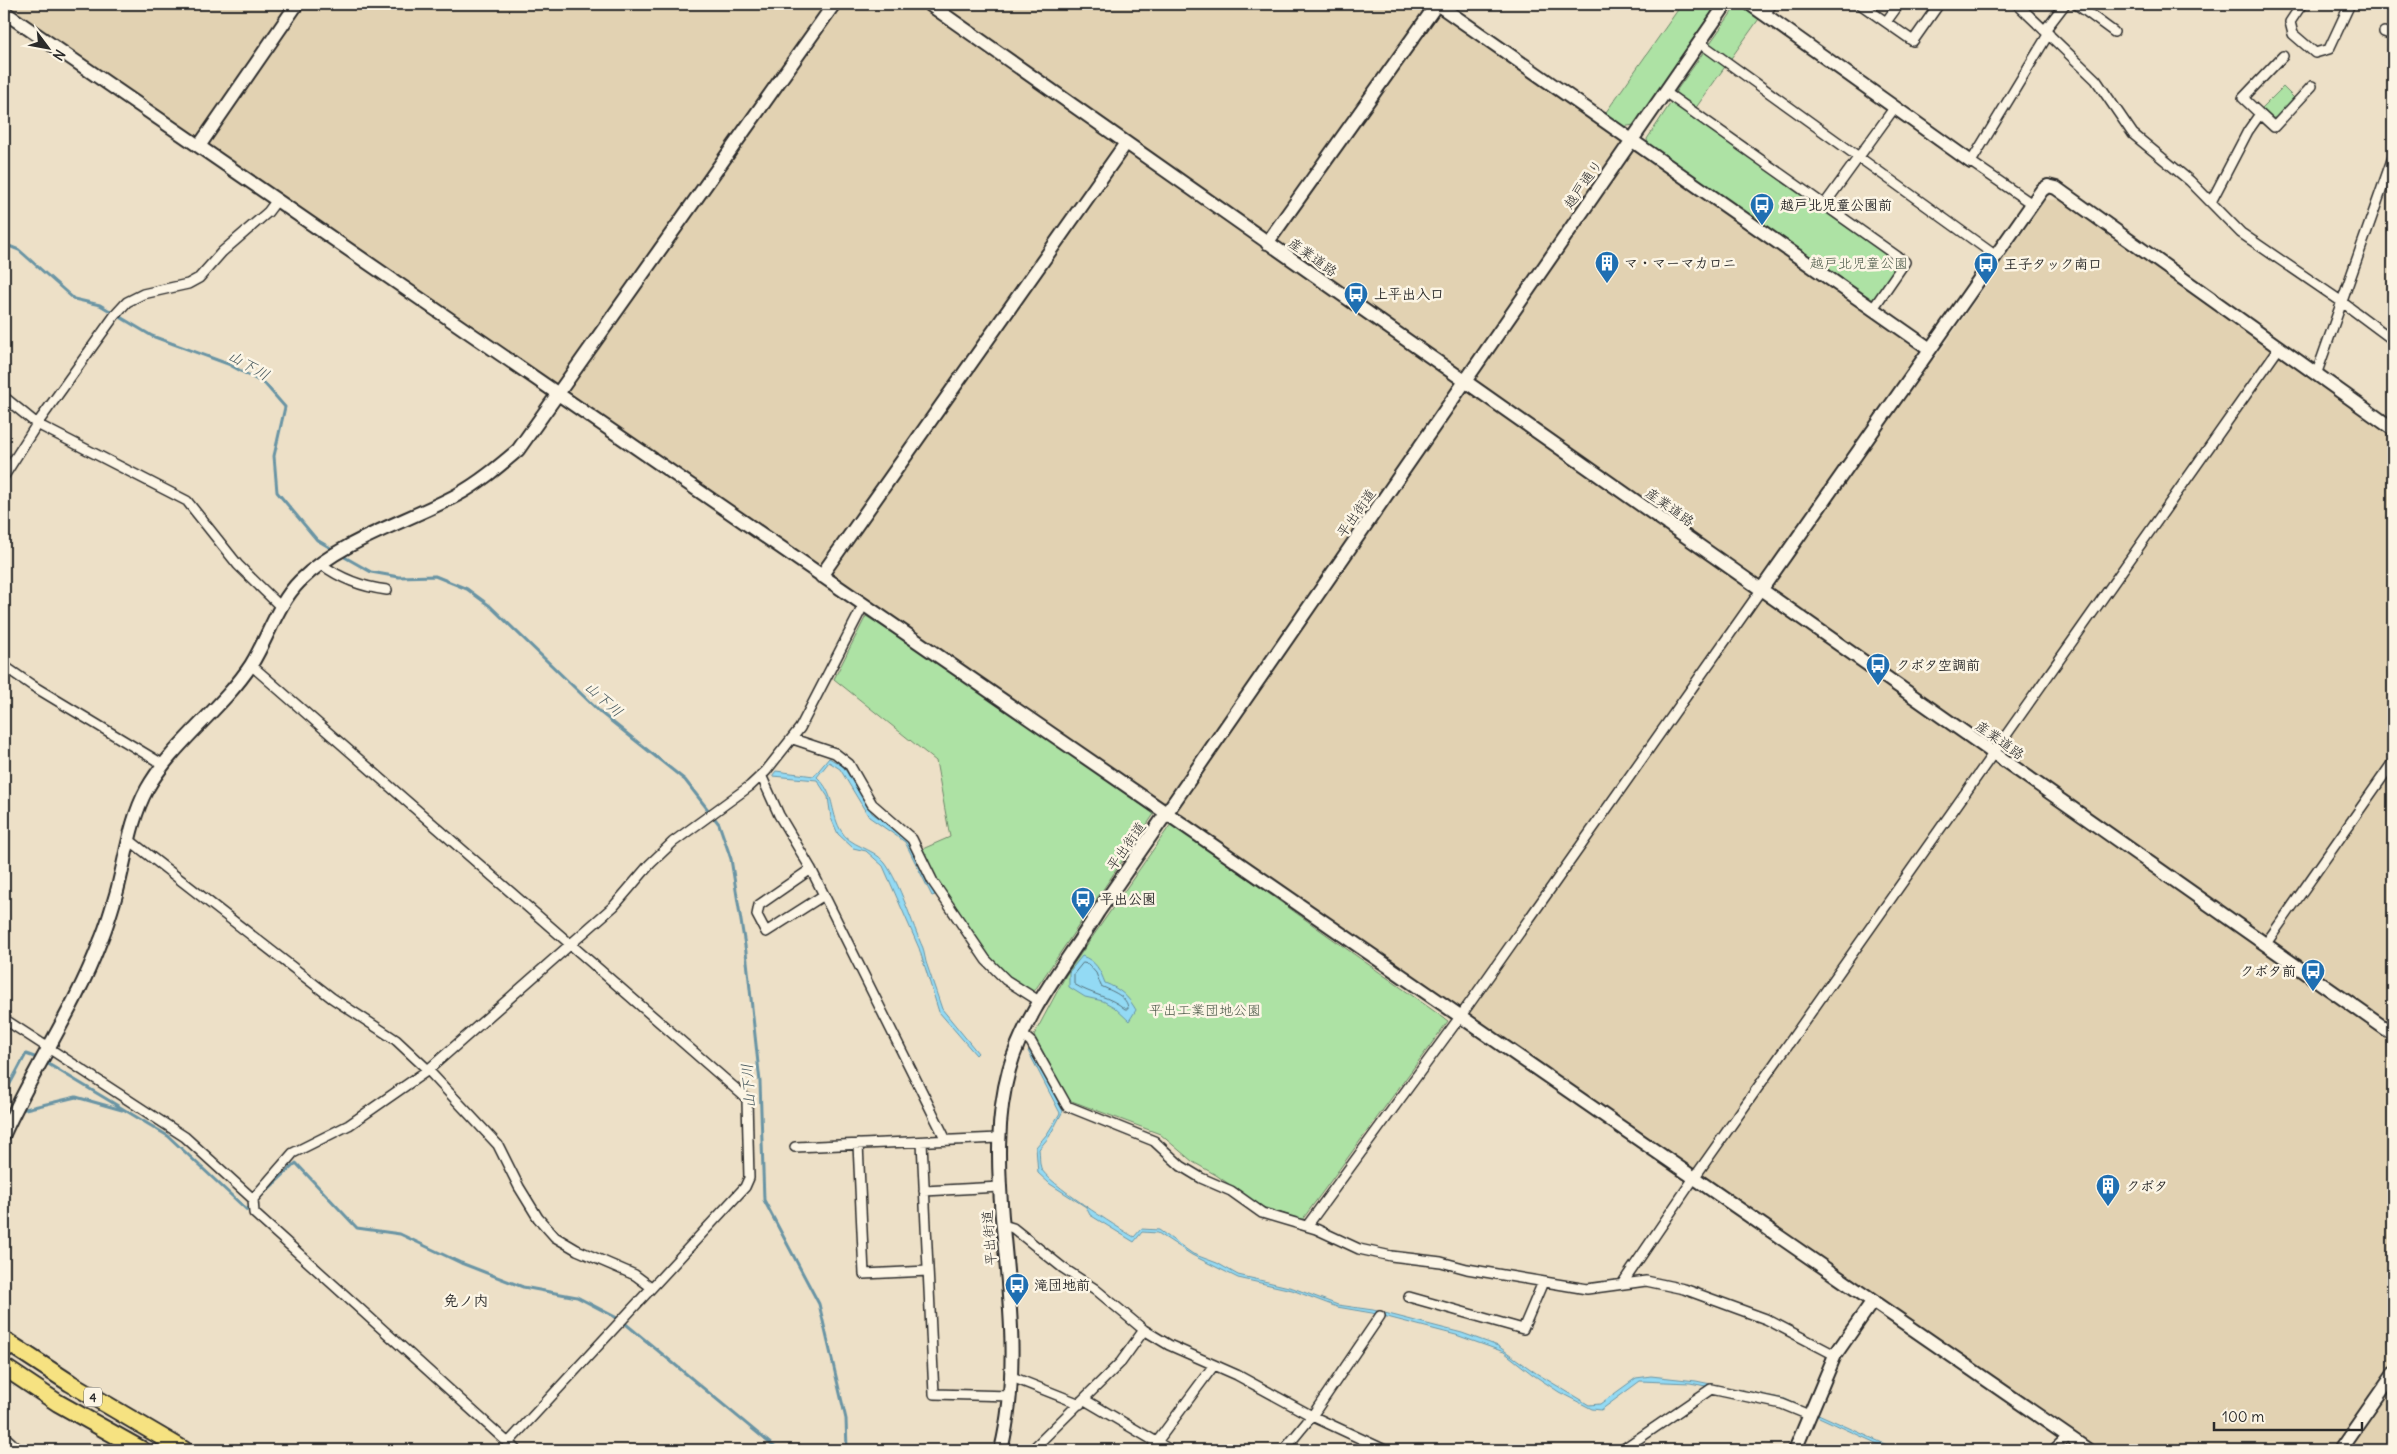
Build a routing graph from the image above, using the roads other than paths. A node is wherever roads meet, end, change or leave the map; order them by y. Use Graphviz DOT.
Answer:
graph roads {
  1 [pos="298,4"];
  2 [pos="834,4"];
  3 [pos="929,4"];
  4 [pos="1437,4"];
  5 [pos="1726,4"];
  6 [pos="1750,4"];
  7 [pos="1860,4"];
  8 [pos="1899,4"];
  9 [pos="1939,4"];
  10 [pos="2017,4"];
  11 [pos="2065,4"];
  12 [pos="2076,4"];
  13 [pos="2302,4"];
  14 [pos="2350,4"];
  15 [pos="1768,9"];
  16 [pos="4,12"];
  17 [pos="1886,22"];
  18 [pos="2047,32"];
  19 [pos="2114,32"];
  20 [pos="1699,42"];
  21 [pos="2283,56"];
  22 [pos="2312,86"];
  23 [pos="1664,92"];
  24 [pos="1895,107"];
  25 [pos="2260,114"];
  26 [pos="1631,140"];
  27 [pos="1126,143"];
  28 [pos="199,146"];
  29 [pos="1858,157"];
  30 [pos="2393,157"];
  31 [pos="1971,162"];
  32 [pos="277,200"];
  33 [pos="2211,202"];
  34 [pos="2032,204"];
  35 [pos="1824,205"];
  36 [pos="1267,244"];
  37 [pos="1996,256"];
  38 [pos="2342,302"];
  39 [pos="1872,310"];
  40 [pos="2393,340"];
  41 [pos="2279,348"];
  42 [pos="1930,349"];
  43 [pos="2316,375"];
  44 [pos="1464,381"];
  45 [pos="558,394"];
  46 [pos="4,397"];
  47 [pos="37,424"];
  48 [pos="2393,430"];
  49 [pos="4,476"];
  50 [pos="320,564"];
  51 [pos="821,576"];
  52 [pos="386,590"];
  53 [pos="1761,590"];
  54 [pos="864,604"];
  55 [pos="281,607"];
  56 [pos="251,665"];
  57 [pos="4,666"];
  58 [pos="793,740"];
  59 [pos="1993,754"];
  60 [pos="2393,762"];
  61 [pos="164,765"];
  62 [pos="761,775"];
  63 [pos="1166,814"];
  64 [pos="128,839"];
  65 [pos="811,869"];
  66 [pos="824,895"];
  67 [pos="570,945"];
  68 [pos="2265,945"];
  69 [pos="1040,1001"];
  70 [pos="1460,1017"];
  71 [pos="4,1019"];
  72 [pos="1022,1034"];
  73 [pos="2393,1034"];
  74 [pos="47,1049"];
  75 [pos="428,1070"];
  76 [pos="4,1134"];
  77 [pos="999,1138"];
  78 [pos="946,1140"];
  79 [pos="922,1142"];
  80 [pos="858,1144"];
  81 [pos="795,1147"];
  82 [pos="1694,1178"];
  83 [pos="1000,1188"];
  84 [pos="924,1191"];
  85 [pos="253,1199"];
  86 [pos="1003,1225"];
  87 [pos="1307,1226"];
  88 [pos="928,1271"];
  89 [pos="1543,1282"];
  90 [pos="1622,1284"];
  91 [pos="652,1287"];
  92 [pos="1409,1297"];
  93 [pos="1872,1302"];
  94 [pos="1380,1316"];
  95 [pos="1144,1330"];
  96 [pos="4,1340"];
  97 [pos="1835,1354"];
  98 [pos="1214,1365"];
  99 [pos="4,1367"];
  100 [pos="2393,1374"];
  101 [pos="1012,1377"];
  102 [pos="1011,1396"];
  103 [pos="1082,1402"];
  104 [pos="1809,1415"];
  105 [pos="1312,1416"];
  106 [pos="4,1436"];
  107 [pos="2068,1436"];
  108 [pos="508,1443"];
  109 [pos="1154,1446"];
  110 [pos="19,1450"];
  111 [pos="142,1450"];
  112 [pos="184,1450"];
  113 [pos="516,1450"];
  114 [pos="1001,1450"];
  115 [pos="1032,1450"];
  116 [pos="1170,1450"];
  117 [pos="1284,1450"];
  118 [pos="1385,1450"];
  119 [pos="1622,1450"];
  120 [pos="1795,1450"];
  121 [pos="2053,1450"];
  122 [pos="2088,1450"];
  123 [pos="2340,1450"];
  1 -- 28 [label="street"];
  2 -- 45 [label="street"];
  3 -- 27 [label="street, 産業道路"];
  4 -- 26 [label="street"];
  4 -- 36 [label="street"];
  5 -- 20 [label="street, 越戸通り"];
  6 -- 15 [label="street"];
  7 -- 17 [label="street"];
  8 -- 17 [label="street"];
  9 -- 17 [label="street"];
  10 -- 18 [label="street"];
  11 -- 18 [label="street"];
  12 -- 19 [label="street"];
  13 -- 14 [label="street"];
  15 -- 24 [label="street"];
  16 -- 28 [label="street"];
  18 -- 31 [label="street"];
  18 -- 33 [label="street"];
  20 -- 23 [label="street, 越戸通り"];
  20 -- 29 [label="street"];
  21 -- 25 [label="street"];
  22 -- 25 [label="street"];
  23 -- 26 [label="street, 越戸通り"];
  23 -- 35 [label="street"];
  24 -- 29 [label="street"];
  24 -- 31 [label="street"];
  25 -- 33 [label="street"];
  26 -- 39 [label="street"];
  26 -- 44 [label="street, 越戸通り"];
  27 -- 36 [label="street, 産業道路"];
  27 -- 51 [label="street"];
  28 -- 32 [label="street"];
  29 -- 35 [label="street"];
  29 -- 37 [label="street"];
  30 -- 38 [label="street"];
  31 -- 34 [label="street"];
  32 -- 45 [label="street"];
  32 -- 47 [label="street"];
  33 -- 38 [label="street"];
  34 -- 37 [label="street"];
  34 -- 41 [label="street"];
  35 -- 39 [label="street"];
  36 -- 44 [label="street, 産業道路"];
  37 -- 42 [label="street"];
  38 -- 40 [label="street"];
  38 -- 43 [label="street"];
  39 -- 42 [label="street"];
  41 -- 43 [label="street"];
  41 -- 59 [label="street"];
  42 -- 53 [label="street"];
  43 -- 48 [label="street"];
  44 -- 53 [label="street, 産業道路"];
  44 -- 63 [label="street, 平出街道"];
  45 -- 50 [label="street"];
  45 -- 51 [label="street"];
  46 -- 47 [label="street"];
  47 -- 49 [label="street"];
  47 -- 55 [label="street"];
  50 -- 52 [label="street"];
  50 -- 55 [label="street"];
  51 -- 54 [label="street"];
  53 -- 59 [label="street, 産業道路"];
  53 -- 70 [label="street"];
  54 -- 58 [label="street"];
  54 -- 63 [label="street"];
  55 -- 56 [label="street"];
  56 -- 61 [label="street"];
  56 -- 67 [label="street"];
  57 -- 61 [label="street"];
  58 -- 62 [label="street"];
  58 -- 69 [label="street"];
  59 -- 68 [label="street, 産業道路"];
  59 -- 82 [label="street"];
  60 -- 68 [label="street"];
  61 -- 64 [label="street"];
  62 -- 65 [label="street"];
  62 -- 67 [label="street"];
  63 -- 69 [label="street, 平出街道"];
  63 -- 70 [label="street"];
  64 -- 74 [label="street"];
  64 -- 75 [label="street"];
  65 -- 66 [label="street"];
  65 -- 66 [label="street"];
  66 -- 78 [label="street"];
  67 -- 75 [label="street"];
  67 -- 91 [label="street"];
  68 -- 73 [label="street, 産業道路"];
  69 -- 72 [label="street, 平出街道"];
  70 -- 82 [label="street"];
  70 -- 87 [label="street"];
  71 -- 74 [label="street"];
  72 -- 77 [label="street, 平出街道"];
  72 -- 87 [label="street"];
  74 -- 76 [label="street"];
  74 -- 85 [label="street"];
  75 -- 85 [label="street"];
  75 -- 91 [label="street"];
  77 -- 78 [label="street"];
  77 -- 83 [label="street, 平出街道"];
  78 -- 79 [label="street"];
  79 -- 80 [label="street"];
  79 -- 84 [label="street"];
  80 -- 81 [label="street"];
  80 -- 88 [label="street"];
  82 -- 90 [label="street"];
  82 -- 93 [label="street"];
  83 -- 84 [label="street"];
  83 -- 86 [label="street, 平出街道"];
  84 -- 88 [label="street"];
  85 -- 108 [label="street"];
  86 -- 95 [label="street"];
  86 -- 101 [label="street, 平出街道"];
  87 -- 89 [label="street"];
  88 -- 102 [label="street"];
  89 -- 90 [label="street"];
  89 -- 92 [label="street"];
  90 -- 97 [label="street"];
  91 -- 108 [label="street"];
  93 -- 97 [label="street"];
  93 -- 107 [label="street"];
  94 -- 105 [label="street"];
  95 -- 98 [label="street"];
  95 -- 103 [label="street"];
  96 -- 112 [label="highway, 4"];
  97 -- 104 [label="street"];
  98 -- 105 [label="street"];
  98 -- 109 [label="street"];
  99 -- 111 [label="highway, 4"];
  100 -- 123 [label="street"];
  101 -- 102 [label="street, 平出街道"];
  101 -- 103 [label="street"];
  102 -- 114 [label="street, 平出街道"];
  103 -- 109 [label="street"];
  103 -- 115 [label="street"];
  104 -- 119 [label="street"];
  104 -- 120 [label="street"];
  105 -- 117 [label="street"];
  105 -- 118 [label="street"];
  106 -- 110 [label="street"];
  107 -- 121 [label="street"];
  107 -- 122 [label="street"];
  108 -- 113 [label="street"];
  109 -- 116 [label="street"];
}
